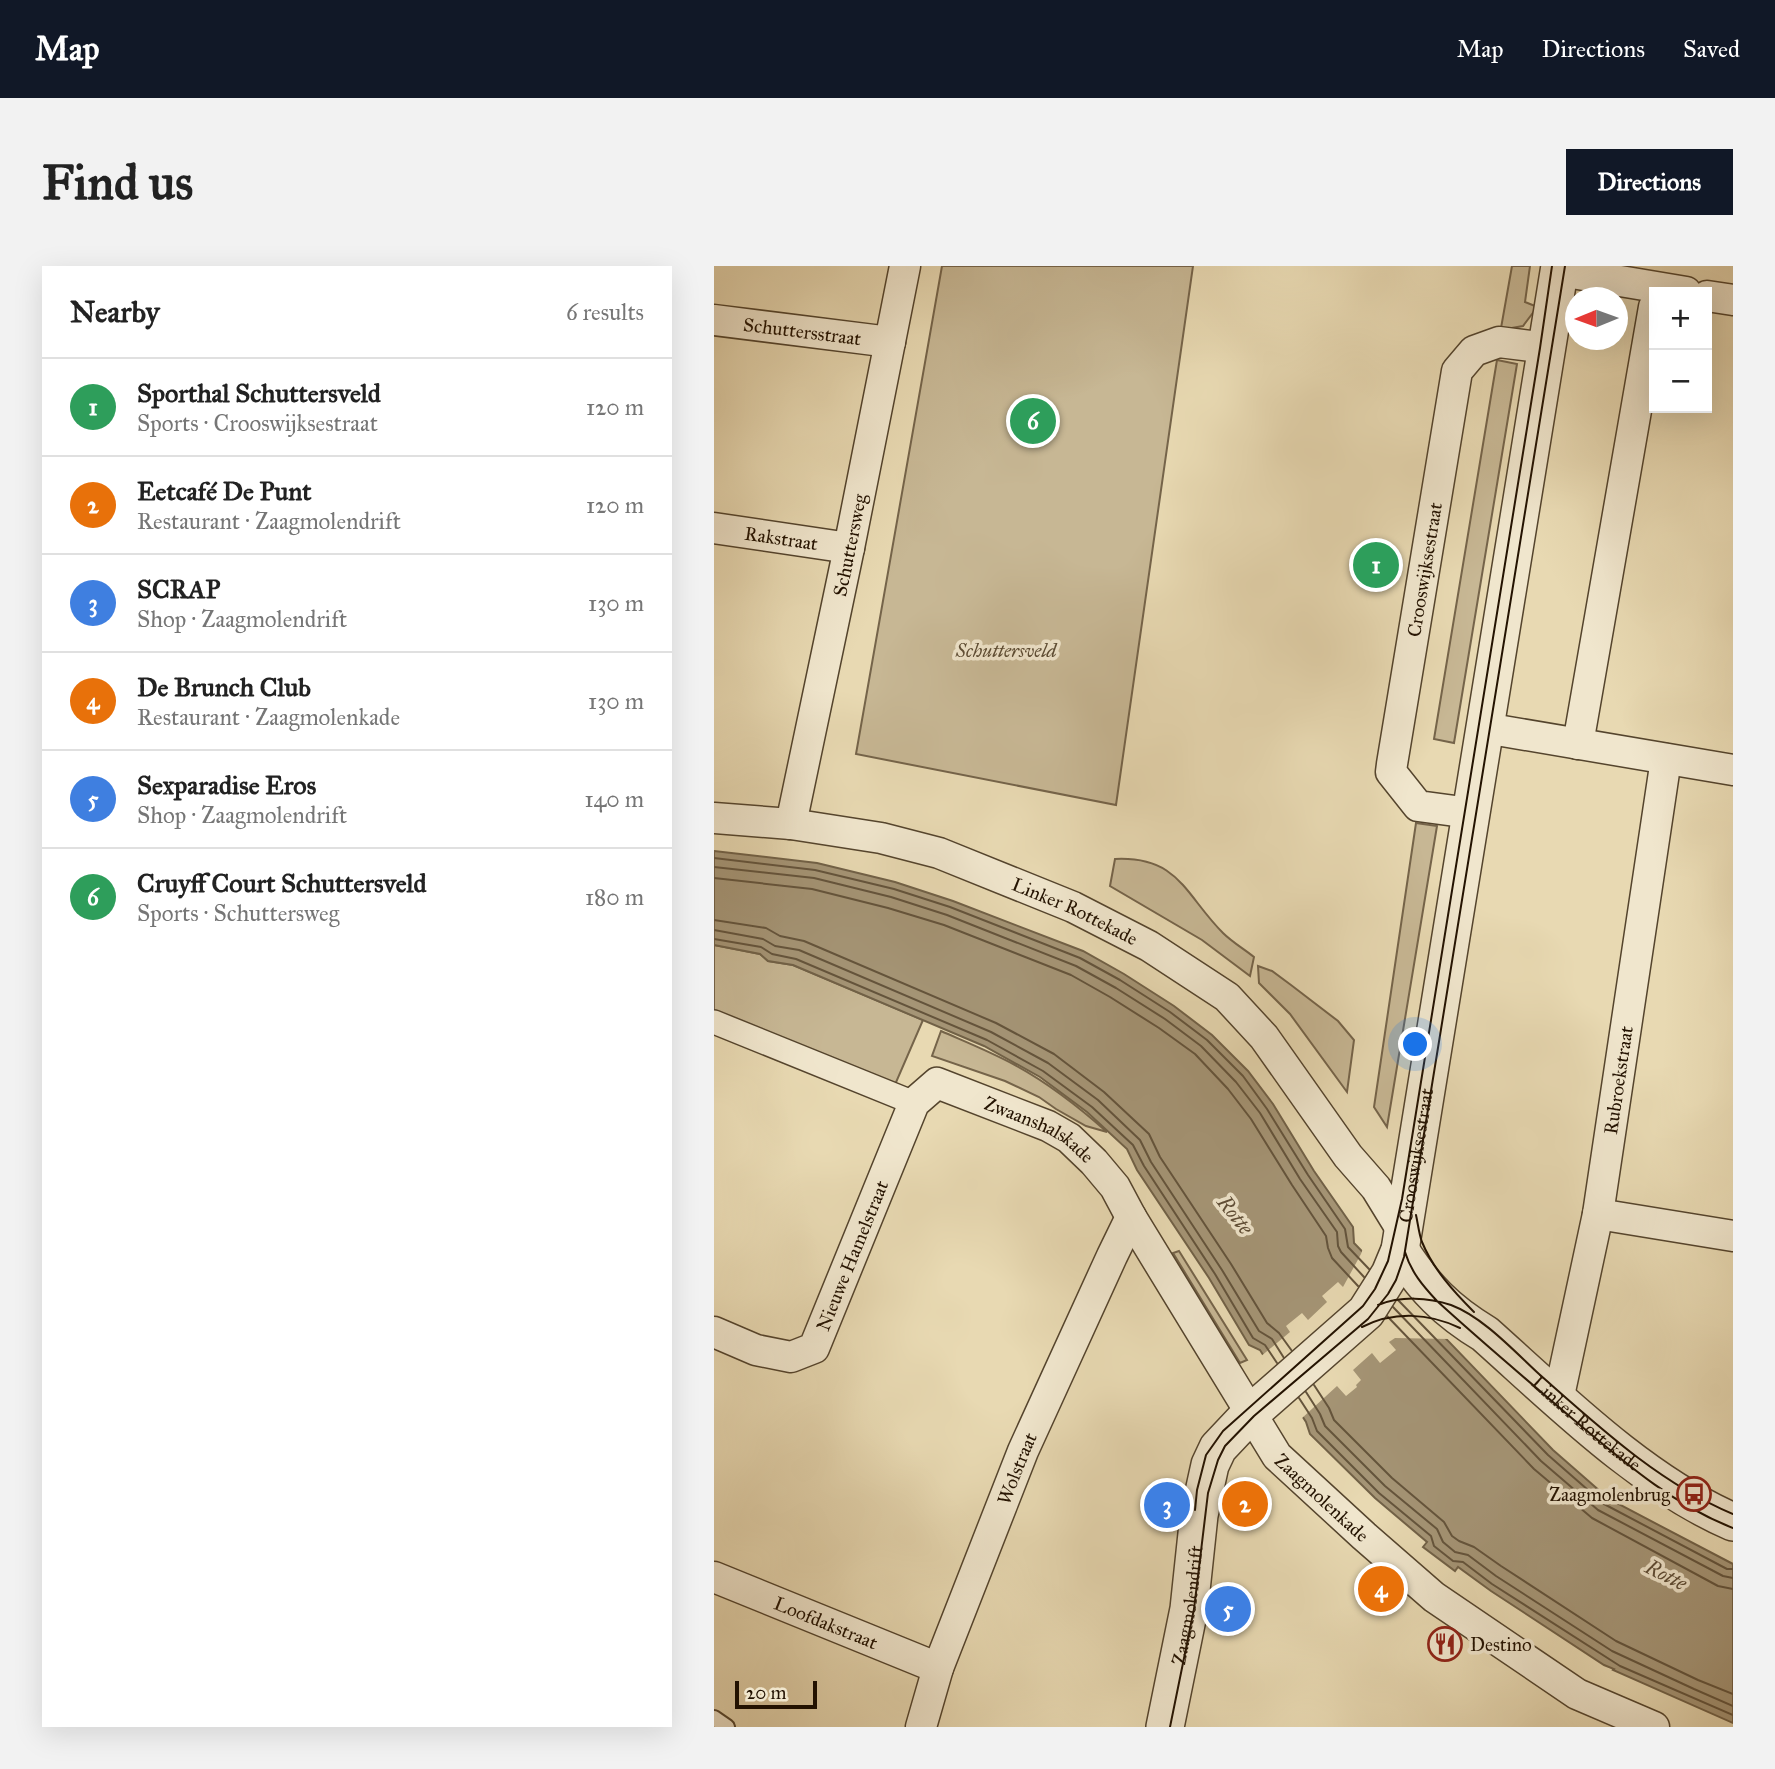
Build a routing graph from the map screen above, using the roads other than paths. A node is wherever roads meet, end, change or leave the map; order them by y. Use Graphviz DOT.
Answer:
graph roads {
  1 [pos="905,266"];
  2 [pos="1560,268"];
  3 [pos="1649,291"];
  4 [pos="1712,297"];
  5 [pos="1733,300"];
  6 [pos="714,320"];
  7 [pos="890,342"];
  8 [pos="1546,348"];
  9 [pos="1653,350"];
  10 [pos="714,528"];
  11 [pos="849,548"];
  12 [pos="1485,728"];
  13 [pos="1578,744"];
  14 [pos="1666,759"];
  15 [pos="1733,770"];
  16 [pos="1470,813"];
  17 [pos="714,818"];
  18 [pos="791,824"];
  19 [pos="714,1022"];
  20 [pos="914,1103"];
  21 [pos="1598,1214"];
  22 [pos="1131,1217"];
  23 [pos="1733,1236"];
  24 [pos="1398,1252"];
  25 [pos="714,1332"];
  26 [pos="1557,1398"];
  27 [pos="1251,1413"];
  28 [pos="1733,1522"];
  29 [pos="714,1577"];
  30 [pos="938,1668"];
  31 [pos="714,1718"];
  32 [pos="727,1727"];
  33 [pos="922,1727"];
  34 [pos="1164,1727"];
  35 [pos="1654,1727"];
  1 -- 7 [label="street, Schuttersweg"];
  2 -- 3 [label="street"];
  2 -- 8 [label="street, Crooswijksestraat"];
  4 -- 5 [label="street"];
  6 -- 7 [label="street, Schuttersstraat"];
  7 -- 11 [label="street, Schuttersweg"];
  8 -- 12 [label="street, Crooswijksestraat"];
  8 -- 16 [label="street, Crooswijksestraat"];
  9 -- 13 [label="street"];
  10 -- 11 [label="street, Rakstraat"];
  11 -- 18 [label="street, Schuttersweg"];
  12 -- 13 [label="street"];
  12 -- 16 [label="street, Crooswijksestraat"];
  13 -- 14 [label="street"];
  14 -- 15 [label="street"];
  14 -- 21 [label="street, Rubroekstraat"];
  16 -- 24 [label="street, Crooswijksestraat"];
  17 -- 18 [label="street, Linker Rottekade"];
  18 -- 24 [label="street, Linker Rottekade"];
  19 -- 20 [label="street"];
  20 -- 22 [label="street, Zwaanshalskade"];
  20 -- 25 [label="street, Nieuwe Hamelstraat"];
  21 -- 23 [label="street"];
  21 -- 26 [label="street, Rubroekstraat"];
  22 -- 27 [label="street, Zwaanshalskade"];
  22 -- 30 [label="street, Wolstraat"];
  24 -- 26 [label="street, Linker Rottekade"];
  24 -- 27 [label="street"];
  26 -- 28 [label="street, Linker Rottekade"];
  27 -- 34 [label="street, Zaagmolendrift"];
  27 -- 35 [label="street, Zaagmolenkade"];
  29 -- 30 [label="street, Loofdakstraat"];
  30 -- 33 [label="street, Wolstraat"];
  31 -- 32 [label="lane"];
}
